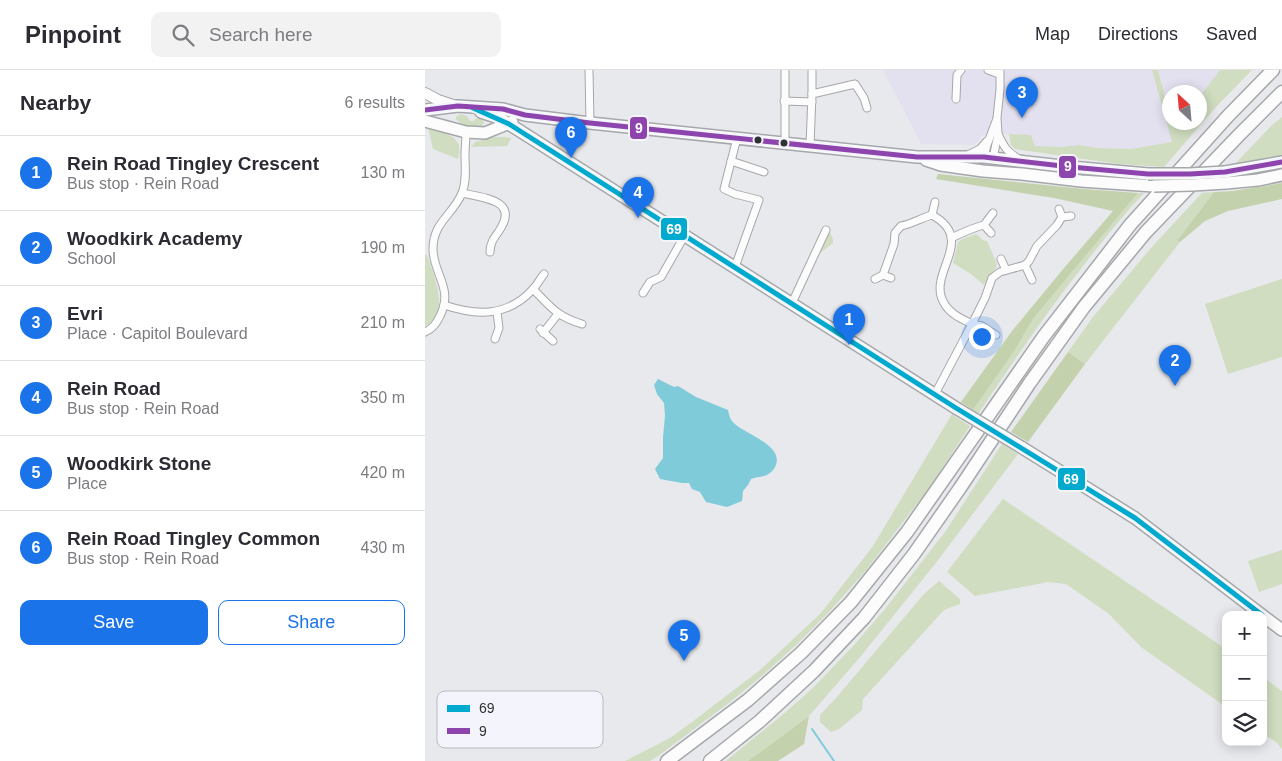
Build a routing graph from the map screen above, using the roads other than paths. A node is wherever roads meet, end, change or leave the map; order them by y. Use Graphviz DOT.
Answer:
graph roads {
  1 [pos="589,70"];
  2 [pos="785,70"];
  3 [pos="812,70"];
  4 [pos="961,70"];
  5 [pos="988,70"];
  6 [pos="1272,70"];
  7 [pos="999,72"];
  8 [pos="1282,92"];
  9 [pos="425,93"];
  10 [pos="813,94"];
  11 [pos="425,97"];
  12 [pos="956,99"];
  13 [pos="1282,101"];
  14 [pos="784,102"];
  15 [pos="812,102"];
  16 [pos="458,106"];
  17 [pos="473,108"];
  18 [pos="867,108"];
  19 [pos="429,109"];
  20 [pos="487,115"];
  21 [pos="525,115"];
  22 [pos="997,118"];
  23 [pos="425,121"];
  24 [pos="590,123"];
  25 [pos="509,124"];
  26 [pos="453,128"];
  27 [pos="466,132"];
  28 [pos="522,132"];
  29 [pos="485,133"];
  30 [pos="998,134"];
  31 [pos="1240,134"];
  32 [pos="990,137"];
  33 [pos="737,138"];
  34 [pos="785,144"];
  35 [pos="810,146"];
  36 [pos="917,157"];
  37 [pos="966,157"];
  38 [pos="731,161"];
  39 [pos="988,162"];
  40 [pos="1023,162"];
  41 [pos="1282,162"];
  42 [pos="764,172"];
  43 [pos="1282,175"];
  44 [pos="1226,178"];
  45 [pos="462,193"];
  46 [pos="935,202"];
  47 [pos="1059,209"];
  48 [pos="993,213"];
  49 [pos="932,216"];
  50 [pos="1071,216"];
  51 [pos="1062,217"];
  52 [pos="984,225"];
  53 [pos="826,230"];
  54 [pos="991,233"];
  55 [pos="685,236"];
  56 [pos="951,238"];
  57 [pos="490,252"];
  58 [pos="1001,259"];
  59 [pos="1025,265"];
  60 [pos="735,267"];
  61 [pos="1006,270"];
  62 [pos="544,274"];
  63 [pos="883,276"];
  64 [pos="891,278"];
  65 [pos="875,280"];
  66 [pos="1032,280"];
  67 [pos="533,289"];
  68 [pos="643,293"];
  69 [pos="792,302"];
  70 [pos="444,305"];
  71 [pos="497,312"];
  72 [pos="558,314"];
  73 [pos="582,324"];
  74 [pos="972,324"];
  75 [pos="425,332"];
  76 [pos="996,335"];
  77 [pos="495,339"];
  78 [pos="553,340"];
  79 [pos="935,394"];
  80 [pos="1257,611"];
  81 [pos="1267,619"];
  82 [pos="1282,630"];
  83 [pos="667,761"];
  84 [pos="710,761"];
  1 -- 24 [label="street"];
  2 -- 14 [label="street"];
  3 -- 10 [label="street"];
  4 -- 12 [label="street"];
  5 -- 7 [label="street"];
  6 -- 83 [label="highway"];
  7 -- 22 [label="street"];
  8 -- 31 [label="highway"];
  9 -- 16 [label="main road"];
  10 -- 15 [label="street"];
  10 -- 18 [label="street"];
  11 -- 19 [label="main road"];
  13 -- 31 [label="highway"];
  14 -- 15 [label="street"];
  14 -- 34 [label="street"];
  15 -- 35 [label="street"];
  16 -- 17 [label="main road"];
  16 -- 19 [label="main road"];
  16 -- 26 [label="main road"];
  17 -- 20 [label="main road"];
  17 -- 21 [label="main road"];
  19 -- 26 [label="main road"];
  20 -- 25 [label="main road"];
  20 -- 29 [label="main road"];
  21 -- 24 [label="main road"];
  21 -- 25 [label="main road"];
  22 -- 30 [label="street"];
  22 -- 32 [label="street"];
  23 -- 26 [label="main road"];
  24 -- 33 [label="main road"];
  25 -- 28 [label="main road"];
  25 -- 29 [label="main road"];
  26 -- 27 [label="main road"];
  27 -- 29 [label="main road"];
  27 -- 45 [label="street"];
  28 -- 29 [label="main road"];
  28 -- 55 [label="main road"];
  30 -- 39 [label="street"];
  30 -- 40 [label="street"];
  31 -- 84 [label="highway"];
  32 -- 37 [label="street"];
  32 -- 39 [label="street"];
  33 -- 34 [label="main road"];
  33 -- 38 [label="street"];
  34 -- 35 [label="main road"];
  35 -- 36 [label="main road"];
  36 -- 37 [label="main road"];
  36 -- 39 [label="main road"];
  37 -- 39 [label="main road"];
  38 -- 42 [label="street"];
  38 -- 60 [label="street"];
  39 -- 40 [label="main road"];
  39 -- 44 [label="main road, bridge"];
  40 -- 44 [label="main road, bridge"];
  41 -- 44 [label="main road"];
  43 -- 44 [label="main road"];
  45 -- 57 [label="street"];
  45 -- 70 [label="street"];
  46 -- 49 [label="street"];
  47 -- 51 [label="street"];
  48 -- 52 [label="street"];
  49 -- 56 [label="street"];
  49 -- 63 [label="street"];
  50 -- 51 [label="street"];
  51 -- 59 [label="street"];
  52 -- 54 [label="street"];
  52 -- 56 [label="street"];
  53 -- 69 [label="street"];
  55 -- 60 [label="main road"];
  55 -- 68 [label="street"];
  56 -- 74 [label="street"];
  58 -- 61 [label="street"];
  59 -- 61 [label="street"];
  59 -- 66 [label="street"];
  60 -- 69 [label="main road"];
  61 -- 74 [label="street"];
  62 -- 67 [label="street"];
  63 -- 64 [label="street"];
  63 -- 65 [label="street"];
  67 -- 71 [label="street"];
  67 -- 72 [label="street"];
  69 -- 79 [label="main road"];
  70 -- 71 [label="street"];
  70 -- 75 [label="street"];
  71 -- 77 [label="street"];
  72 -- 73 [label="street"];
  72 -- 78 [label="street"];
  74 -- 76 [label="street"];
  74 -- 79 [label="street"];
  79 -- 80 [label="main road, bridge"];
  81 -- 82 [label="main road"];
}
